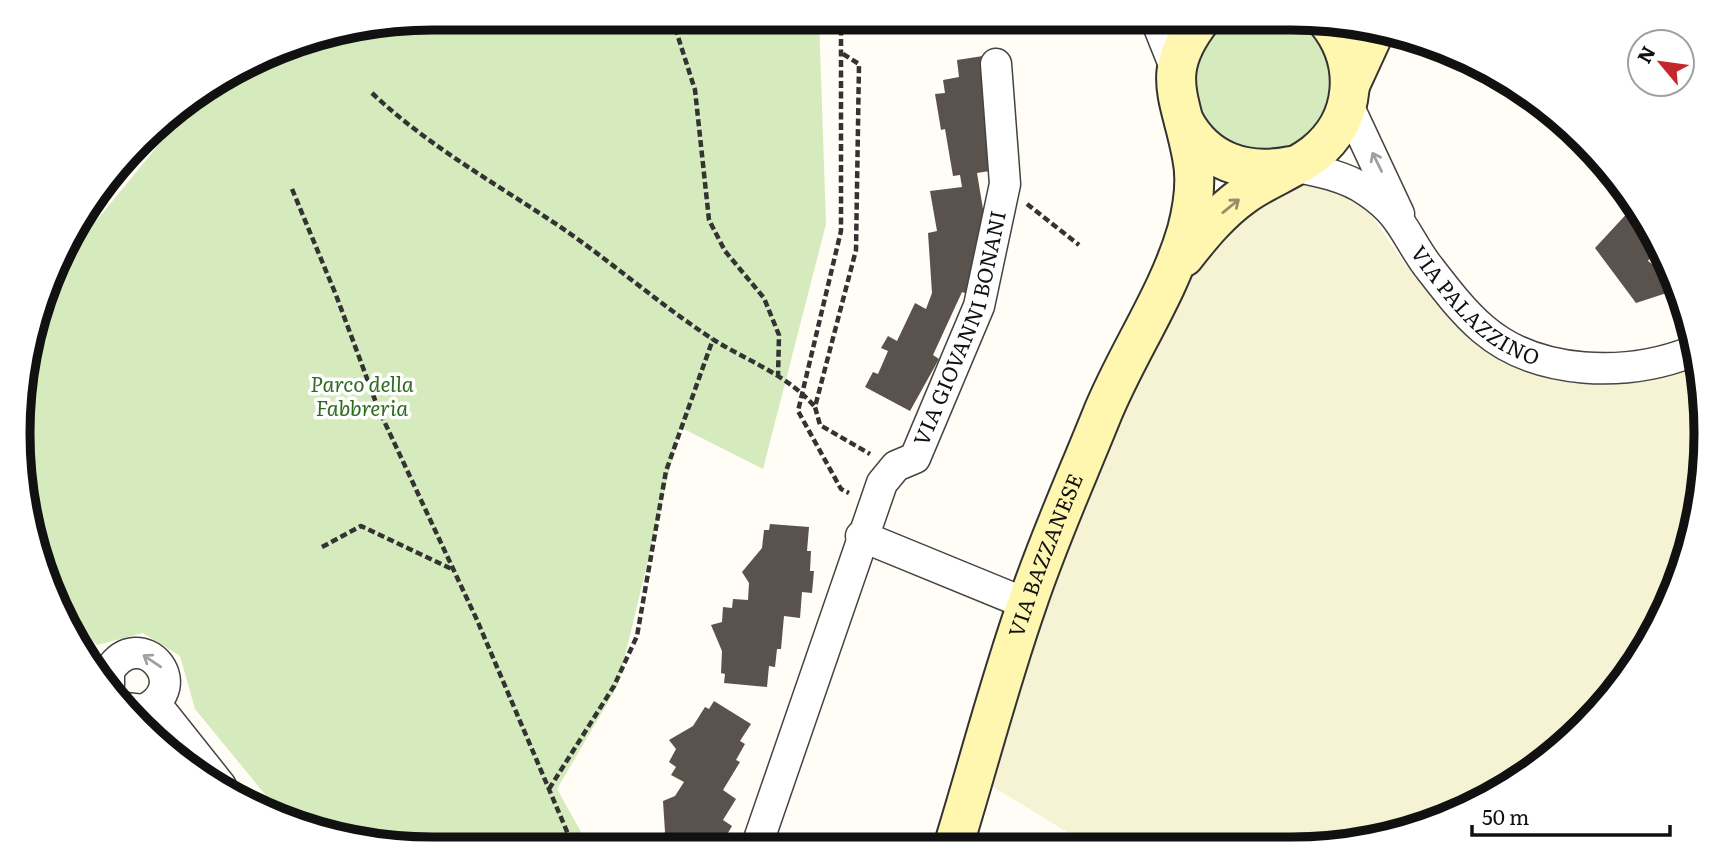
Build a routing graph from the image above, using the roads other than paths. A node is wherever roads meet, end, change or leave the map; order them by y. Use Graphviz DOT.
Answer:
graph roads {
  1 [pos="1164,30"];
  2 [pos="1192,30"];
  3 [pos="1334,32"];
  4 [pos="1372,39"];
  5 [pos="1177,63"];
  6 [pos="996,64"];
  7 [pos="1350,94"];
  8 [pos="1181,116"];
  9 [pos="1292,166"];
  10 [pos="1402,221"];
  11 [pos="1170,275"];
  12 [pos="1686,354"];
  13 [pos="861,536"];
  14 [pos="1027,604"];
  15 [pos="110,674"];
  16 [pos="155,703"];
  17 [pos="139,710"];
  18 [pos="205,766"];
  19 [pos="759,837"];
  20 [pos="956,837"];
  1 -- 5 [label="street"];
  2 -- 5 [label="main road, VIA BAZZANESE"];
  3 -- 7 [label="main road"];
  4 -- 7 [label="main road, VIA BAZZANESE"];
  5 -- 8 [label="main road, VIA BAZZANESE"];
  6 -- 13 [label="street, VIA GIOVANNI BONANI"];
  7 -- 9 [label="main road, VIA BAZZANESE"];
  10 -- 7 [label="street, one-way"];
  8 -- 9 [label="main road, VIA BAZZANESE"];
  8 -- 11 [label="main road, VIA BAZZANESE"];
  9 -- 10 [label="street, VIA PALAZZINO"];
  11 -- 9 [label="main road, VIA BAZZANESE, one-way"];
  10 -- 12 [label="street, VIA PALAZZINO"];
  11 -- 14 [label="main road, VIA BAZZANESE"];
  13 -- 14 [label="street"];
  13 -- 19 [label="street, VIA GIOVANNI BONANI"];
  14 -- 20 [label="main road, VIA BAZZANESE"];
  16 -- 15 [label="street, one-way"];
  16 -- 17 [label="street"];
  16 -- 18 [label="street"];
}
